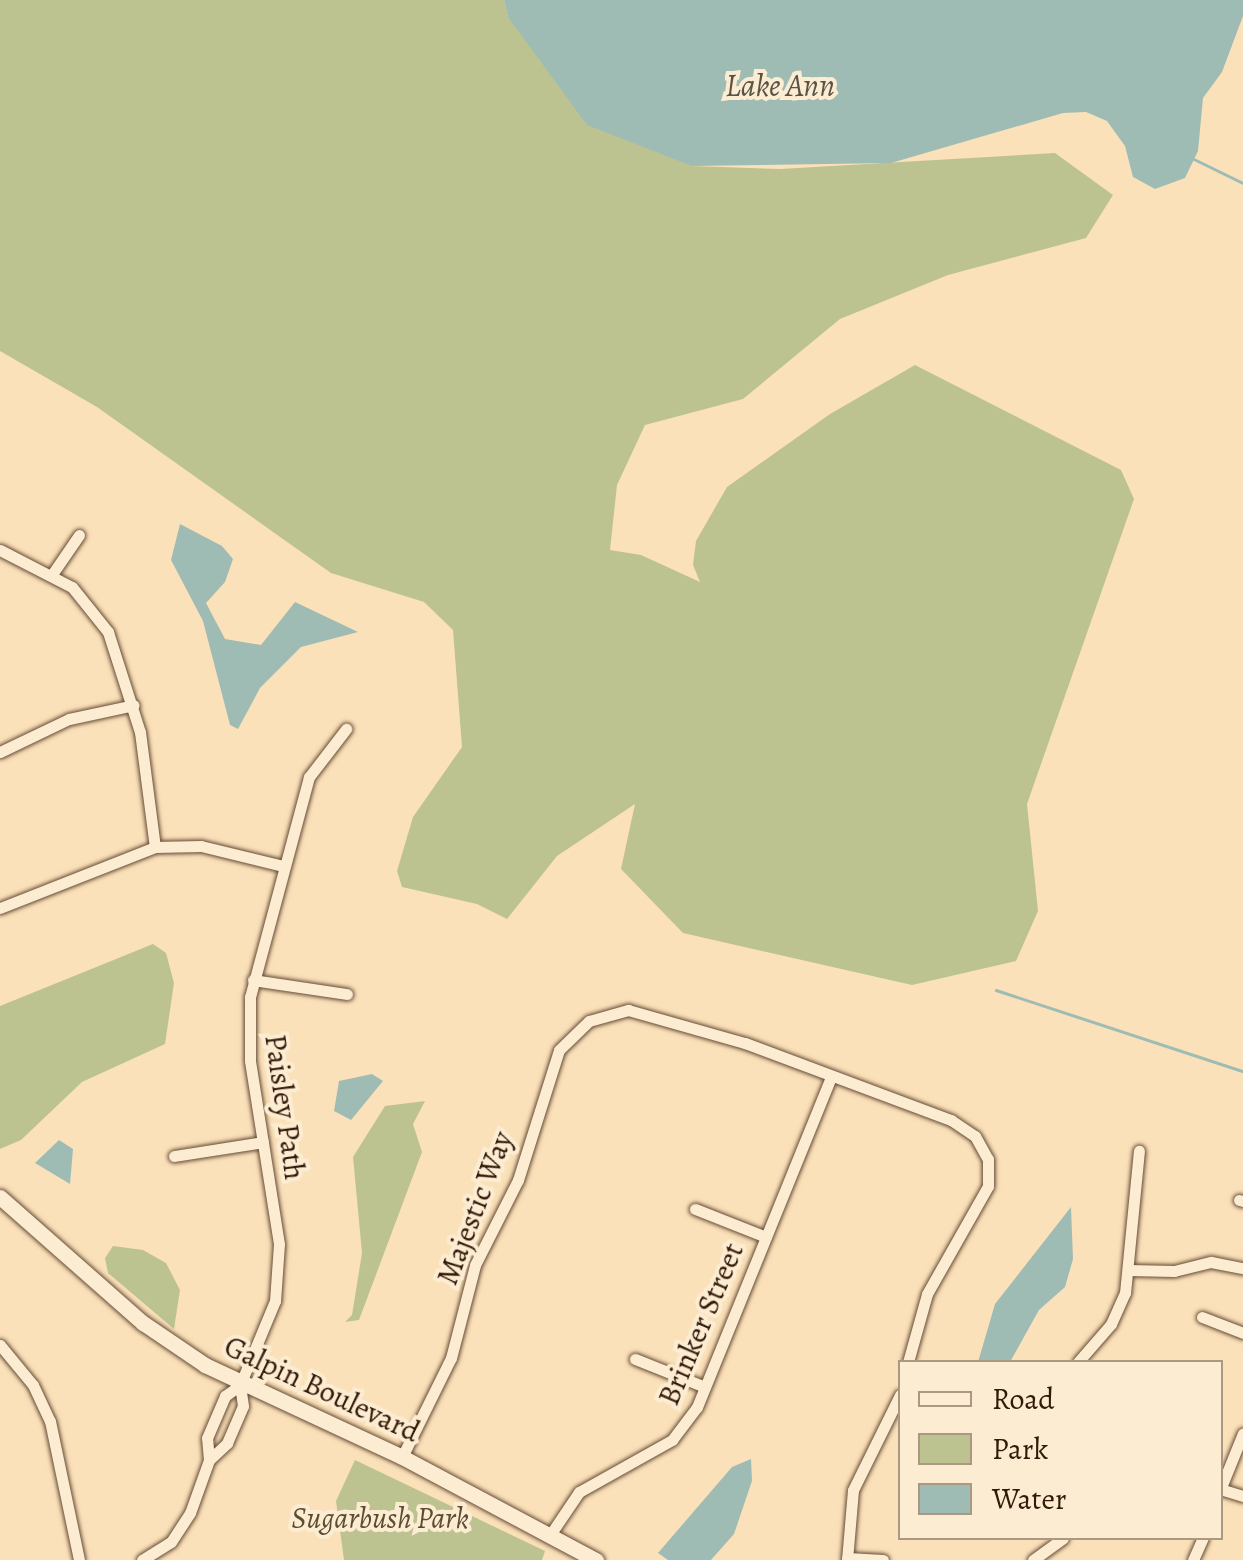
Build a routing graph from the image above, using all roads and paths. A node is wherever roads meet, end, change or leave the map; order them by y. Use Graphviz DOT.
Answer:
graph roads {
  1 [pos="79,534"];
  2 [pos="0,550"];
  3 [pos="53,573"];
  4 [pos="134,705"];
  5 [pos="346,729"];
  6 [pos="0,752"];
  7 [pos="155,846"];
  8 [pos="283,866"];
  9 [pos="0,908"];
  10 [pos="253,980"];
  11 [pos="346,994"];
  12 [pos="830,1077"];
  13 [pos="263,1142"];
  14 [pos="1140,1151"];
  15 [pos="174,1156"];
  16 [pos="0,1197"];
  17 [pos="696,1209"];
  18 [pos="766,1237"];
  19 [pos="1243,1268"];
  20 [pos="1128,1270"];
  21 [pos="1202,1317"];
  22 [pos="1243,1333"];
  23 [pos="0,1345"];
  24 [pos="635,1359"];
  25 [pos="909,1360"];
  26 [pos="1080,1360"];
  27 [pos="240,1386"];
  28 [pos="705,1387"];
  29 [pos="898,1399"];
  30 [pos="1243,1433"];
  31 [pos="402,1457"];
  32 [pos="208,1460"];
  33 [pos="1223,1484"];
  34 [pos="550,1535"];
  35 [pos="1060,1540"];
  36 [pos="846,1559"];
  37 [pos="79,1560"];
  38 [pos="142,1560"];
  39 [pos="596,1560"];
  40 [pos="883,1560"];
  41 [pos="1033,1560"];
  1 -- 3 [label="street"];
  2 -- 3 [label="street"];
  3 -- 4 [label="street"];
  4 -- 6 [label="street"];
  4 -- 7 [label="street"];
  5 -- 8 [label="street, Paisley Path"];
  7 -- 8 [label="street"];
  7 -- 9 [label="street"];
  8 -- 10 [label="street, Paisley Path"];
  10 -- 11 [label="street"];
  10 -- 13 [label="street, Paisley Path"];
  12 -- 18 [label="street, Brinker Street"];
  12 -- 25 [label="street"];
  12 -- 31 [label="street, Majestic Way"];
  13 -- 15 [label="street"];
  13 -- 27 [label="street, Paisley Path"];
  14 -- 20 [label="street"];
  16 -- 27 [label="street, Galpin Boulevard"];
  17 -- 18 [label="street"];
  18 -- 28 [label="street, Brinker Street"];
  19 -- 20 [label="street"];
  20 -- 26 [label="street"];
  21 -- 22 [label="street"];
  23 -- 37 [label="street"];
  24 -- 28 [label="street"];
  27 -- 31 [label="street, Galpin Boulevard"];
  27 -- 32 [label="street"];
  27 -- 32 [label="street"];
  28 -- 34 [label="street, Brinker Street"];
  29 -- 36 [label="street"];
  30 -- 33 [label="street"];
  31 -- 34 [label="street, Galpin Boulevard"];
  32 -- 38 [label="street"];
  34 -- 39 [label="street, Galpin Boulevard"];
  35 -- 41 [label="street"];
  36 -- 40 [label="street"];
}
